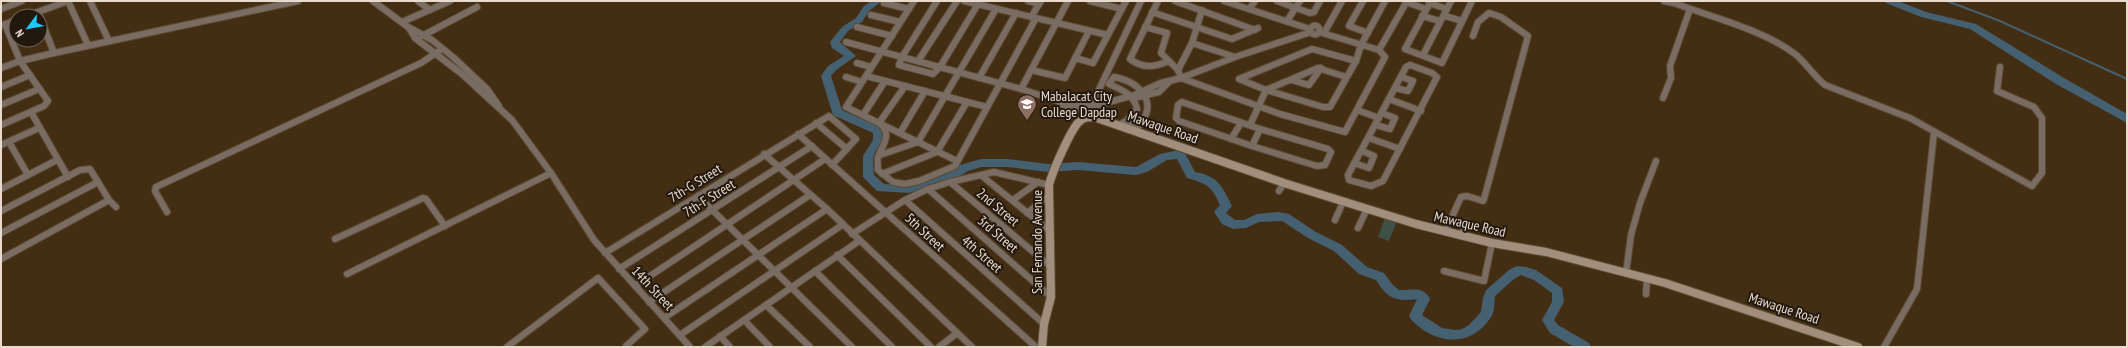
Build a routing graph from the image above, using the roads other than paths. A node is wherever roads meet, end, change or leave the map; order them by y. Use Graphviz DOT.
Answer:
graph roads {
  1 [pos="22,1"];
  2 [pos="90,1"];
  3 [pos="298,1"];
  4 [pos="373,1"];
  5 [pos="418,1"];
  6 [pos="450,1"];
  7 [pos="914,1"];
  8 [pos="937,1"];
  9 [pos="957,1"];
  10 [pos="964,1"];
  11 [pos="1028,1"];
  12 [pos="1068,1"];
  13 [pos="1090,1"];
  14 [pos="1126,1"];
  15 [pos="1141,1"];
  16 [pos="1158,1"];
  17 [pos="1175,1"];
  18 [pos="1224,1"];
  19 [pos="1255,1"];
  20 [pos="1277,1"];
  21 [pos="1300,1"];
  22 [pos="1320,1"];
  23 [pos="1342,1"];
  24 [pos="1363,1"];
  25 [pos="1385,1"];
  26 [pos="1451,1"];
  27 [pos="1472,1"];
  28 [pos="1664,1"];
  29 [pos="16,2"];
  30 [pos="1040,2"];
  31 [pos="1406,2"];
  32 [pos="1430,2"];
  33 [pos="1675,2"];
  34 [pos="884,3"];
  35 [pos="1104,3"];
  36 [pos="978,4"];
  37 [pos="477,7"];
  38 [pos="1447,8"];
  39 [pos="1,9"];
  40 [pos="909,9"];
  41 [pos="996,9"];
  42 [pos="1122,9"];
  43 [pos="1249,9"];
  44 [pos="1295,9"];
  45 [pos="1426,9"];
  46 [pos="1690,9"];
  47 [pos="48,10"];
  48 [pos="430,10"];
  49 [pos="1202,10"];
  50 [pos="1152,12"];
  51 [pos="1016,13"];
  52 [pos="871,15"];
  53 [pos="1422,16"];
  54 [pos="1445,16"];
  55 [pos="1034,18"];
  56 [pos="1287,21"];
  57 [pos="1440,21"];
  58 [pos="1462,21"];
  59 [pos="402,22"];
  60 [pos="900,22"];
  61 [pos="1056,23"];
  62 [pos="3,25"];
  63 [pos="1197,26"];
  64 [pos="858,27"];
  65 [pos="1145,27"];
  66 [pos="409,28"];
  67 [pos="1310,30"];
  68 [pos="1089,31"];
  69 [pos="1322,33"];
  70 [pos="1368,33"];
  71 [pos="424,35"];
  72 [pos="1108,35"];
  73 [pos="892,36"];
  74 [pos="1473,36"];
  75 [pos="48,38"];
  76 [pos="417,39"];
  77 [pos="109,41"];
  78 [pos="846,42"];
  79 [pos="1192,43"];
  80 [pos="88,45"];
  81 [pos="1361,45"];
  82 [pos="442,49"];
  83 [pos="1379,50"];
  84 [pos="881,52"];
  85 [pos="54,53"];
  86 [pos="436,53"];
  87 [pos="1423,56"];
  88 [pos="902,57"];
  89 [pos="1235,57"];
  90 [pos="1075,58"];
  91 [pos="20,61"];
  92 [pos="918,61"];
  93 [pos="1169,61"];
  94 [pos="1356,61"];
  95 [pos="857,63"];
  96 [pos="872,67"];
  97 [pos="940,67"];
  98 [pos="2000,67"];
  99 [pos="1,68"];
  100 [pos="1321,68"];
  101 [pos="1031,70"];
  102 [pos="1178,70"];
  103 [pos="468,71"];
  104 [pos="959,72"];
  105 [pos="462,74"];
  106 [pos="30,75"];
  107 [pos="866,76"];
  108 [pos="846,77"];
  109 [pos="1346,77"];
  110 [pos="1402,77"];
  111 [pos="979,78"];
  112 [pos="1181,78"];
  113 [pos="885,80"];
  114 [pos="1292,80"];
  115 [pos="480,82"];
  116 [pos="862,82"];
  117 [pos="1103,82"];
  118 [pos="1000,83"];
  119 [pos="1109,84"];
  120 [pos="473,85"];
  121 [pos="905,86"];
  122 [pos="1,87"];
  123 [pos="1395,88"];
  124 [pos="39,89"];
  125 [pos="1021,89"];
  126 [pos="1266,90"];
  127 [pos="925,91"];
  128 [pos="1145,94"];
  129 [pos="946,96"];
  130 [pos="1132,97"];
  131 [pos="1663,98"];
  132 [pos="1389,99"];
  133 [pos="968,102"];
  134 [pos="1,105"];
  135 [pos="499,106"];
  136 [pos="987,107"];
  137 [pos="1258,107"];
  138 [pos="1357,110"];
  139 [pos="1421,111"];
  140 [pos="31,112"];
  141 [pos="1087,114"];
  142 [pos="863,115"];
  143 [pos="1381,115"];
  144 [pos="816,123"];
  145 [pos="879,123"];
  146 [pos="1122,123"];
  147 [pos="1241,123"];
  148 [pos="1376,124"];
  149 [pos="1,125"];
  150 [pos="1250,125"];
  151 [pos="39,128"];
  152 [pos="1260,129"];
  153 [pos="900,133"];
  154 [pos="1934,133"];
  155 [pos="798,134"];
  156 [pos="1369,138"];
  157 [pos="1231,139"];
  158 [pos="9,142"];
  159 [pos="918,142"];
  160 [pos="1,145"];
  161 [pos="812,146"];
  162 [pos="1252,146"];
  163 [pos="1400,149"];
  164 [pos="847,150"];
  165 [pos="938,151"];
  166 [pos="1362,151"];
  167 [pos="764,154"];
  168 [pos="880,154"];
  169 [pos="825,159"];
  170 [pos="58,160"];
  171 [pos="957,161"];
  172 [pos="1656,161"];
  173 [pos="1354,163"];
  174 [pos="832,165"];
  175 [pos="779,168"];
  176 [pos="551,173"];
  177 [pos="882,174"];
  178 [pos="28,175"];
  179 [pos="982,176"];
  180 [pos="68,177"];
  181 [pos="794,181"];
  182 [pos="98,182"];
  183 [pos="950,182"];
  184 [pos="1038,182"];
  185 [pos="1284,183"];
  186 [pos="1049,186"];
  187 [pos="1,189"];
  188 [pos="928,189"];
  189 [pos="1279,191"];
  190 [pos="810,195"];
  191 [pos="698,196"];
  192 [pos="1048,197"];
  193 [pos="108,200"];
  194 [pos="905,200"];
  195 [pos="1013,200"];
  196 [pos="1343,202"];
  197 [pos="116,207"];
  198 [pos="827,209"];
  199 [pos="1367,209"];
  200 [pos="712,210"];
  201 [pos="1,211"];
  202 [pos="167,212"];
  203 [pos="886,212"];
  204 [pos="1027,213"];
  205 [pos="1335,220"];
  206 [pos="1466,222"];
  207 [pos="728,225"];
  208 [pos="842,225"];
  209 [pos="445,226"];
  210 [pos="1358,228"];
  211 [pos="1050,231"];
  212 [pos="1445,232"];
  213 [pos="1,234"];
  214 [pos="852,234"];
  215 [pos="1461,236"];
  216 [pos="335,239"];
  217 [pos="744,240"];
  218 [pos="858,240"];
  219 [pos="1492,243"];
  220 [pos="605,253"];
  221 [pos="759,255"];
  222 [pos="837,255"];
  223 [pos="1,258"];
  224 [pos="1049,265"];
  225 [pos="619,269"];
  226 [pos="775,270"];
  227 [pos="815,271"];
  228 [pos="1444,271"];
  229 [pos="1626,273"];
  230 [pos="347,274"];
  231 [pos="1647,279"];
  232 [pos="635,286"];
  233 [pos="792,286"];
  234 [pos="1646,294"];
  235 [pos="1051,297"];
  236 [pos="649,302"];
  237 [pos="766,305"];
  238 [pos="664,318"];
  239 [pos="744,320"];
  240 [pos="1044,324"];
  241 [pos="956,334"];
  242 [pos="680,335"];
  243 [pos="720,336"];
  244 [pos="507,347"];
  245 [pos="628,347"];
  246 [pos="690,347"];
  247 [pos="705,347"];
  248 [pos="730,347"];
  249 [pos="770,347"];
  250 [pos="810,347"];
  251 [pos="852,347"];
  252 [pos="892,347"];
  253 [pos="931,347"];
  254 [pos="940,347"];
  255 [pos="972,347"];
  256 [pos="1036,347"];
  257 [pos="1042,347"];
  258 [pos="1858,347"];
  259 [pos="1884,347"];
  1 -- 29 [label="street"];
  2 -- 77 [label="street"];
  3 -- 77 [label="street"];
  4 -- 59 [label="street"];
  5 -- 48 [label="street"];
  6 -- 48 [label="street"];
  7 -- 40 [label="street"];
  8 -- 88 [label="street"];
  9 -- 92 [label="street"];
  10 -- 36 [label="street"];
  11 -- 30 [label="street"];
  12 -- 61 [label="street"];
  13 -- 35 [label="street"];
  14 -- 42 [label="street"];
  15 -- 117 [label="street"];
  16 -- 50 [label="street"];
  17 -- 49 [label="street"];
  18 -- 43 [label="street"];
  19 -- 43 [label="street"];
  20 -- 44 [label="street"];
  21 -- 44 [label="street"];
  22 -- 44 [label="street"];
  23 -- 69 [label="street"];
  24 -- 70 [label="street"];
  25 -- 70 [label="street"];
  26 -- 38 [label="street"];
  27 -- 58 [label="street"];
  28 -- 33 [label="street"];
  29 -- 39 [label="street"];
  30 -- 55 [label="street"];
  31 -- 45 [label="street"];
  31 -- 83 [label="street"];
  32 -- 38 [label="street"];
  32 -- 45 [label="street"];
  33 -- 46 [label="street"];
  34 -- 40 [label="street"];
  35 -- 42 [label="street"];
  36 -- 41 [label="street"];
  36 -- 97 [label="street"];
  37 -- 71 [label="street"];
  38 -- 54 [label="street"];
  40 -- 60 [label="street"];
  41 -- 51 [label="street"];
  41 -- 104 [label="street"];
  42 -- 72 [label="street"];
  43 -- 56 [label="street"];
  44 -- 56 [label="street"];
  45 -- 53 [label="street"];
  46 -- 131 [label="street"];
  46 -- 154 [label="street"];
  47 -- 80 [label="street"];
  48 -- 59 [label="street"];
  49 -- 63 [label="street"];
  49 -- 63 [label="street"];
  50 -- 63 [label="street"];
  50 -- 65 [label="street"];
  51 -- 55 [label="street"];
  51 -- 111 [label="street"];
  52 -- 60 [label="street"];
  53 -- 57 [label="street"];
  53 -- 87 [label="street"];
  54 -- 57 [label="street"];
  54 -- 58 [label="street"];
  55 -- 61 [label="street"];
  55 -- 118 [label="street"];
  56 -- 67 [label="street"];
  57 -- 87 [label="street"];
  58 -- 87 [label="street"];
  59 -- 66 [label="street"];
  60 -- 73 [label="street"];
  61 -- 68 [label="street"];
  61 -- 101 [label="street"];
  62 -- 91 [label="street"];
  63 -- 79 [label="street"];
  64 -- 73 [label="street"];
  65 -- 93 [label="street"];
  65 -- 93 [label="street"];
  66 -- 71 [label="street"];
  66 -- 76 [label="street"];
  67 -- 69 [label="street"];
  67 -- 89 [label="street"];
  68 -- 72 [label="street"];
  68 -- 90 [label="street"];
  69 -- 81 [label="street"];
  70 -- 81 [label="street"];
  71 -- 76 [label="street"];
  71 -- 82 [label="street"];
  72 -- 90 [label="street"];
  73 -- 84 [label="street"];
  74 -- 212 [label="street"];
  75 -- 85 [label="street"];
  76 -- 86 [label="street"];
  77 -- 80 [label="street"];
  78 -- 84 [label="street"];
  79 -- 89 [label="street"];
  79 -- 102 [label="street"];
  80 -- 85 [label="street"];
  81 -- 83 [label="street"];
  81 -- 94 [label="street"];
  82 -- 86 [label="street"];
  82 -- 103 [label="street"];
  83 -- 138 [label="street"];
  84 -- 88 [label="street"];
  84 -- 96 [label="street"];
  85 -- 91 [label="street"];
  86 -- 105 [label="street"];
  86 -- 202 [label="street"];
  88 -- 92 [label="street"];
  88 -- 97 [label="street"];
  89 -- 112 [label="street"];
  90 -- 101 [label="street"];
  91 -- 99 [label="street"];
  91 -- 106 [label="street"];
  92 -- 97 [label="street"];
  93 -- 102 [label="street"];
  94 -- 109 [label="street"];
  94 -- 126 [label="street"];
  95 -- 96 [label="street"];
  96 -- 107 [label="street"];
  97 -- 104 [label="street"];
  98 -- 154 [label="street"];
  100 -- 109 [label="street"];
  100 -- 114 [label="street"];
  100 -- 114 [label="street"];
  101 -- 125 [label="street"];
  102 -- 112 [label="street"];
  103 -- 105 [label="street"];
  103 -- 115 [label="street"];
  104 -- 111 [label="street"];
  104 -- 129 [label="street"];
  105 -- 120 [label="street"];
  106 -- 122 [label="street"];
  106 -- 124 [label="street"];
  107 -- 113 [label="street"];
  107 -- 116 [label="street"];
  108 -- 116 [label="street"];
  109 -- 126 [label="street"];
  110 -- 123 [label="street"];
  110 -- 123 [label="street"];
  110 -- 139 [label="street"];
  111 -- 118 [label="street"];
  112 -- 128 [label="street"];
  112 -- 137 [label="street"];
  113 -- 121 [label="street"];
  113 -- 142 [label="street"];
  114 -- 126 [label="street"];
  115 -- 120 [label="street"];
  115 -- 135 [label="street"];
  116 -- 142 [label="street"];
  117 -- 119 [label="street"];
  117 -- 141 [label="street"];
  118 -- 125 [label="street"];
  118 -- 136 [label="street"];
  119 -- 128 [label="street"];
  119 -- 130 [label="street"];
  120 -- 135 [label="street"];
  121 -- 127 [label="street"];
  121 -- 145 [label="street"];
  123 -- 132 [label="street"];
  124 -- 134 [label="street"];
  124 -- 140 [label="street"];
  125 -- 141 [label="street"];
  126 -- 137 [label="street"];
  127 -- 129 [label="street"];
  127 -- 153 [label="street"];
  128 -- 130 [label="street"];
  128 -- 146 [label="street"];
  129 -- 133 [label="street"];
  129 -- 159 [label="street"];
  130 -- 141 [label="street"];
  130 -- 146 [label="street"];
  132 -- 139 [label="street"];
  132 -- 143 [label="street"];
  133 -- 136 [label="street"];
  133 -- 165 [label="street"];
  135 -- 176 [label="street, 14th Street"];
  136 -- 171 [label="street"];
  137 -- 138 [label="street"];
  137 -- 150 [label="street"];
  138 -- 143 [label="street"];
  139 -- 163 [label="street"];
  140 -- 149 [label="street"];
  140 -- 151 [label="street"];
  141 -- 146 [label="main road, Mawaque Road"];
  141 -- 186 [label="main road, San Fernando Avenue"];
  142 -- 145 [label="street"];
  143 -- 148 [label="street"];
  143 -- 148 [label="street"];
  144 -- 155 [label="street, 7th-G Street"];
  144 -- 164 [label="street"];
  144 -- 164 [label="street, 7th-G Street"];
  145 -- 153 [label="street"];
  145 -- 168 [label="street"];
  146 -- 185 [label="main road, Mawaque Road"];
  147 -- 150 [label="street"];
  147 -- 157 [label="street"];
  147 -- 157 [label="street"];
  148 -- 156 [label="street"];
  150 -- 152 [label="street"];
  151 -- 158 [label="street"];
  151 -- 170 [label="street"];
  152 -- 162 [label="street"];
  152 -- 162 [label="street"];
  153 -- 159 [label="street"];
  154 -- 259 [label="street"];
  155 -- 161 [label="street, 5th Street"];
  155 -- 167 [label="street, 7th-G Street"];
  156 -- 163 [label="street"];
  156 -- 166 [label="street"];
  157 -- 162 [label="street"];
  158 -- 160 [label="street"];
  158 -- 178 [label="street"];
  159 -- 165 [label="street"];
  159 -- 168 [label="street"];
  161 -- 169 [label="street, 5th Street"];
  161 -- 175 [label="street, 7th-F Street"];
  163 -- 173 [label="street"];
  164 -- 174 [label="street"];
  165 -- 171 [label="street"];
  165 -- 177 [label="street"];
  166 -- 173 [label="street"];
  166 -- 173 [label="street"];
  167 -- 175 [label="street"];
  167 -- 191 [label="street, 7th-G Street"];
  168 -- 177 [label="street"];
  169 -- 174 [label="street, 5th Street"];
  169 -- 181 [label="street"];
  170 -- 178 [label="street"];
  170 -- 180 [label="street"];
  171 -- 177 [label="street"];
  172 -- 229 [label="street"];
  174 -- 203 [label="street, 5th Street"];
  175 -- 181 [label="street"];
  175 -- 200 [label="street, 7th-F Street"];
  176 -- 209 [label="street"];
  176 -- 220 [label="street, 14th Street"];
  178 -- 187 [label="street"];
  179 -- 183 [label="street"];
  179 -- 184 [label="street"];
  179 -- 195 [label="street"];
  180 -- 182 [label="street"];
  180 -- 201 [label="street"];
  181 -- 190 [label="street"];
  181 -- 207 [label="street"];
  182 -- 193 [label="street"];
  182 -- 213 [label="street"];
  183 -- 188 [label="street"];
  183 -- 224 [label="street, 2nd Street"];
  184 -- 186 [label="street"];
  184 -- 195 [label="street"];
  185 -- 189 [label="street"];
  185 -- 196 [label="main road, Mawaque Road"];
  186 -- 192 [label="main road, San Fernando Avenue"];
  188 -- 194 [label="street"];
  188 -- 235 [label="street, 3rd Street"];
  190 -- 198 [label="street"];
  190 -- 217 [label="street"];
  191 -- 200 [label="street"];
  191 -- 220 [label="street, 7th-G Street"];
  192 -- 204 [label="street"];
  192 -- 211 [label="main road, San Fernando Avenue"];
  193 -- 197 [label="street"];
  193 -- 223 [label="street"];
  194 -- 203 [label="street"];
  194 -- 240 [label="street, 4th Street"];
  195 -- 204 [label="street"];
  196 -- 199 [label="main road, Mawaque Road"];
  196 -- 205 [label="street"];
  198 -- 208 [label="street"];
  198 -- 221 [label="street"];
  199 -- 210 [label="street"];
  199 -- 212 [label="main road, Mawaque Road"];
  200 -- 207 [label="street"];
  200 -- 225 [label="street, 7th-F Street"];
  203 -- 214 [label="street"];
  203 -- 256 [label="street, 5th Street"];
  204 -- 211 [label="street"];
  206 -- 215 [label="street"];
  207 -- 217 [label="street"];
  207 -- 232 [label="street"];
  208 -- 214 [label="street"];
  208 -- 226 [label="street"];
  209 -- 216 [label="street"];
  209 -- 230 [label="street"];
  211 -- 224 [label="main road, San Fernando Avenue"];
  212 -- 215 [label="main road, Mawaque Road"];
  214 -- 218 [label="street"];
  215 -- 219 [label="main road, Mawaque Road"];
  217 -- 221 [label="street"];
  217 -- 236 [label="street"];
  218 -- 222 [label="street"];
  218 -- 241 [label="street"];
  219 -- 228 [label="street"];
  219 -- 229 [label="main road, Mawaque Road"];
  220 -- 225 [label="street, 14th Street"];
  221 -- 226 [label="street"];
  221 -- 238 [label="street"];
  222 -- 227 [label="street"];
  222 -- 253 [label="street"];
  224 -- 235 [label="main road, San Fernando Avenue"];
  225 -- 232 [label="street, 14th Street"];
  226 -- 233 [label="street"];
  226 -- 242 [label="street"];
  227 -- 233 [label="street"];
  227 -- 252 [label="street"];
  229 -- 231 [label="main road, Mawaque Road"];
  231 -- 234 [label="street"];
  231 -- 258 [label="main road, Mawaque Road"];
  232 -- 236 [label="street, 14th Street"];
  233 -- 237 [label="street"];
  233 -- 251 [label="street"];
  235 -- 240 [label="main road, San Fernando Avenue"];
  236 -- 238 [label="street, 14th Street"];
  237 -- 239 [label="street"];
  237 -- 250 [label="street"];
  238 -- 242 [label="street, 14th Street"];
  239 -- 243 [label="street"];
  239 -- 249 [label="street"];
  240 -- 257 [label="main road, San Fernando Avenue"];
  241 -- 254 [label="street"];
  241 -- 255 [label="street"];
  242 -- 246 [label="street, 14th Street"];
  243 -- 247 [label="street"];
  243 -- 248 [label="street"];
  244 -- 245 [label="street"];
}
